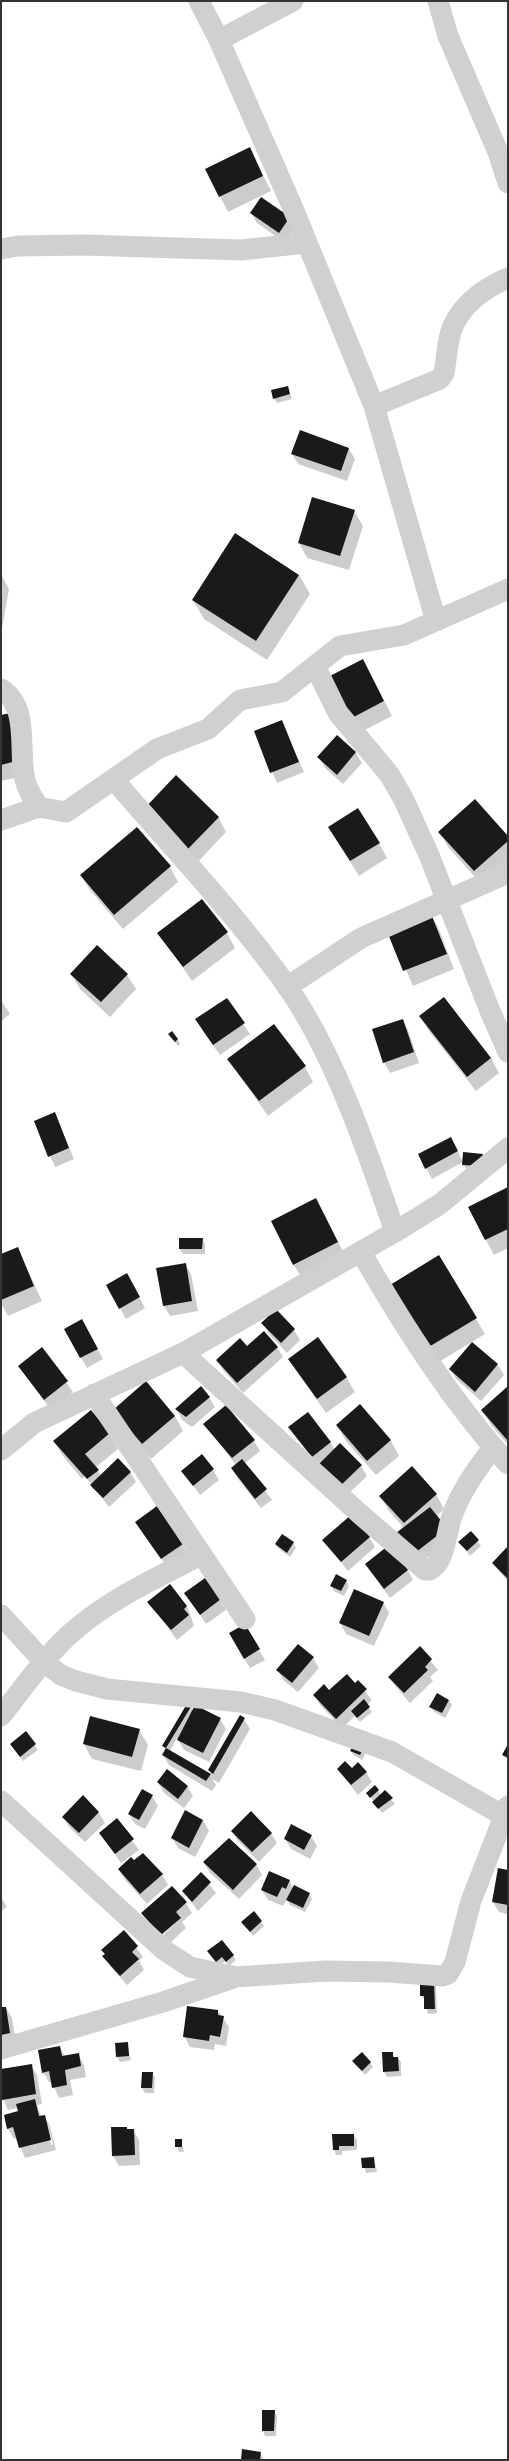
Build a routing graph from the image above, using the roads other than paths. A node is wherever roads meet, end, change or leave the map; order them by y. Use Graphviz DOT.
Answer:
graph roads {
  1 [pos="199,1"];
  2 [pos="293,1"];
  3 [pos="438,1"];
  4 [pos="220,40"];
  5 [pos="508,183"];
  6 [pos="306,243"];
  7 [pos="1,249"];
  8 [pos="508,278"];
  9 [pos="374,406"];
  10 [pos="508,589"];
  11 [pos="436,621"];
  12 [pos="315,666"];
  13 [pos="1,689"];
  14 [pos="114,780"];
  15 [pos="39,807"];
  16 [pos="1,820"];
  17 [pos="508,873"];
  18 [pos="445,899"];
  19 [pos="287,987"];
  20 [pos="508,1052"];
  21 [pos="508,1148"];
  22 [pos="395,1232"];
  23 [pos="361,1252"];
  24 [pos="183,1353"];
  25 [pos="94,1394"];
  26 [pos="493,1448"];
  27 [pos="1,1450"];
  28 [pos="508,1464"];
  29 [pos="202,1554"];
  30 [pos="1,1616"];
  31 [pos="245,1619"];
  32 [pos="44,1662"];
  33 [pos="1,1716"];
  34 [pos="1,1801"];
  35 [pos="506,1811"];
  36 [pos="236,1977"];
  37 [pos="1,2049"];
  1 -- 4 [label="street"];
  2 -- 4 [label="street"];
  3 -- 5 [label="street"];
  4 -- 6 [label="street"];
  6 -- 7 [label="street"];
  6 -- 9 [label="street"];
  8 -- 9 [label="street"];
  9 -- 11 [label="street"];
  10 -- 11 [label="street"];
  11 -- 12 [label="street"];
  12 -- 14 [label="street"];
  12 -- 18 [label="street"];
  13 -- 15 [label="street"];
  14 -- 15 [label="street"];
  14 -- 19 [label="street"];
  15 -- 16 [label="street"];
  17 -- 18 [label="street"];
  18 -- 19 [label="street"];
  18 -- 20 [label="street"];
  19 -- 22 [label="street"];
  21 -- 22 [label="street"];
  22 -- 23 [label="street"];
  23 -- 24 [label="street"];
  23 -- 26 [label="street"];
  24 -- 25 [label="street"];
  24 -- 26 [label="street"];
  25 -- 27 [label="street"];
  25 -- 29 [label="street"];
  26 -- 28 [label="street"];
  29 -- 31 [label="street"];
  29 -- 32 [label="street"];
  30 -- 32 [label="street"];
  32 -- 33 [label="street"];
  32 -- 35 [label="street"];
  34 -- 36 [label="street"];
  35 -- 36 [label="street"];
  36 -- 37 [label="street"];
}
